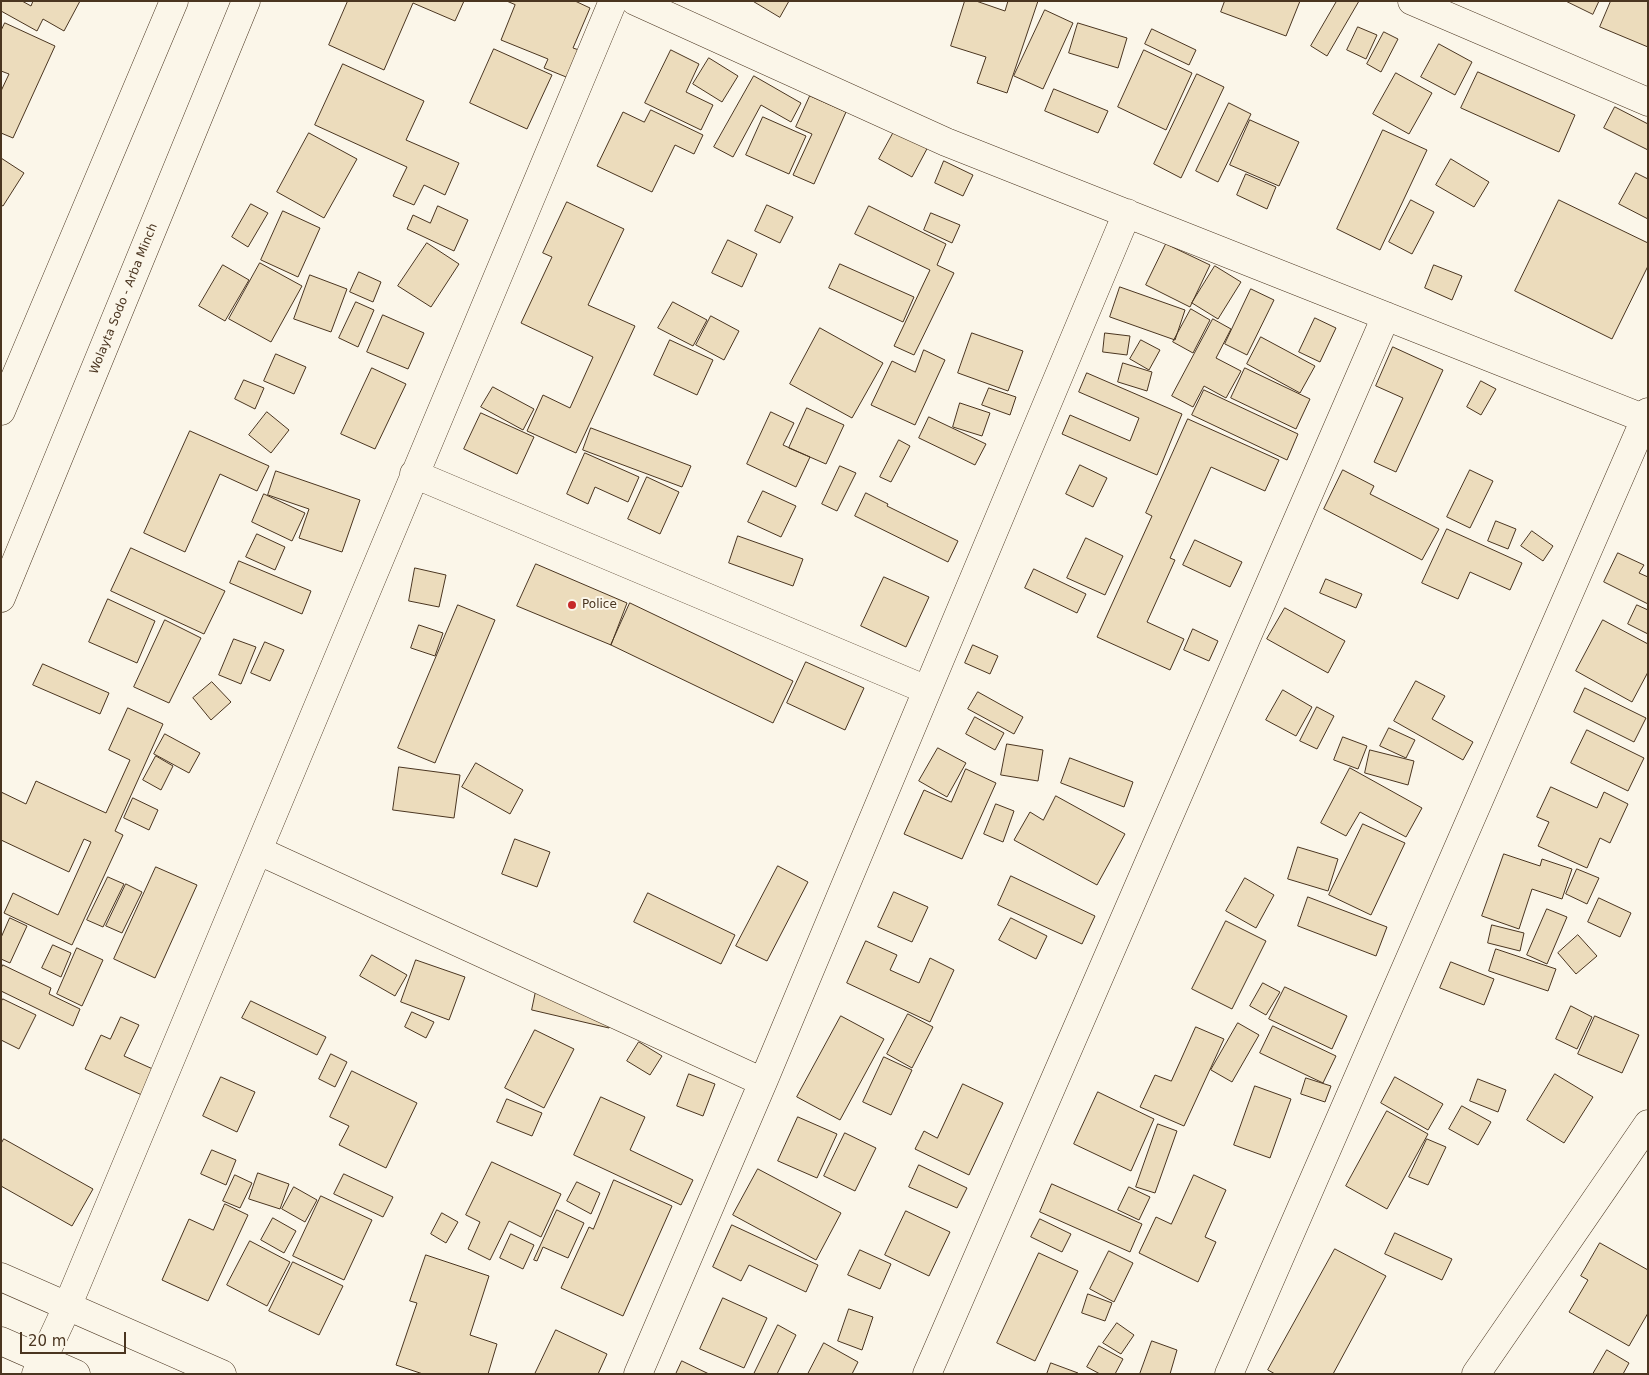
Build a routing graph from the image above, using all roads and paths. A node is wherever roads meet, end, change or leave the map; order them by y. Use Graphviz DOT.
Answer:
graph roads {
  1 [pos="174,1"];
  2 [pos="246,1"];
  3 [pos="613,1"];
  4 [pos="635,1"];
  5 [pos="1412,1"];
  6 [pos="1648,102"];
  7 [pos="1127,213"];
  8 [pos="1386,316"];
  9 [pos="1,411"];
  10 [pos="1647,417"];
  11 [pos="414,474"];
  12 [pos="1,598"];
  13 [pos="927,690"];
  14 [pos="259,851"];
  15 [pos="763,1082"];
  16 [pos="1648,1124"];
  17 [pos="1,1277"];
  18 [pos="67,1307"];
  19 [pos="1,1341"];
  20 [pos="39,1367"];
  21 [pos="76,1374"];
  22 [pos="222,1374"];
  23 [pos="638,1374"];
  24 [pos="927,1374"];
  25 [pos="1229,1374"];
  26 [pos="1476,1374"];
  1 -- 9 [label="main road"];
  2 -- 12 [label="main road, Wolayta Sodo - Arba Minch"];
  3 -- 11 [label="main road"];
  4 -- 7 [label="main road"];
  5 -- 6 [label="main road"];
  7 -- 8 [label="main road"];
  7 -- 13 [label="main road"];
  8 -- 10 [label="main road"];
  8 -- 24 [label="main road"];
  10 -- 25 [label="main road"];
  11 -- 13 [label="main road"];
  11 -- 14 [label="main road"];
  13 -- 15 [label="main road"];
  14 -- 15 [label="main road"];
  14 -- 18 [label="main road"];
  15 -- 23 [label="main road"];
  16 -- 26 [label="main road"];
  17 -- 18 [label="main road"];
  18 -- 20 [label="main road"];
  18 -- 22 [label="main road"];
  19 -- 20 [label="main road"];
  20 -- 21 [label="main road"];
}
